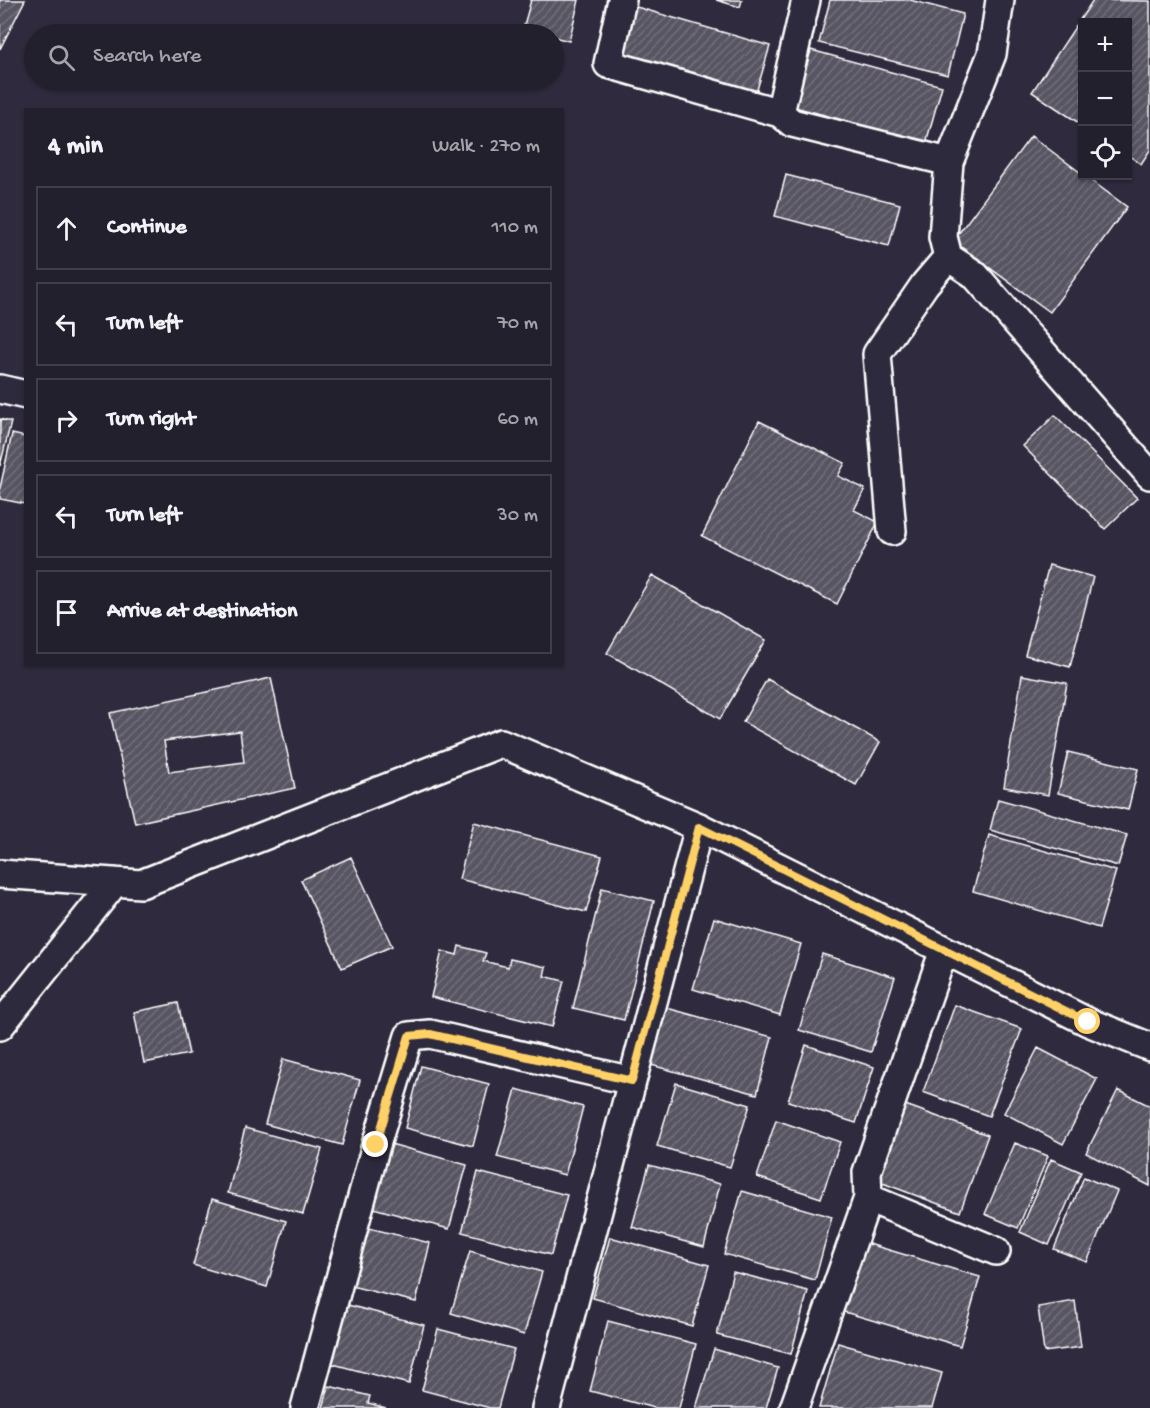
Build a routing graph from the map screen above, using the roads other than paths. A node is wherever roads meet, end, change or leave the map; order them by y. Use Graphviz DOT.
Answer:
graph roads {
  1 [pos="622,0"];
  2 [pos="806,0"];
  3 [pos="1000,0"];
  4 [pos="780,113"];
  5 [pos="949,162"];
  6 [pos="948,257"];
  7 [pos="0,389"];
  8 [pos="24,395"];
  9 [pos="1150,475"];
  10 [pos="892,531"];
  11 [pos="699,827"];
  12 [pos="0,874"];
  13 [pos="115,882"];
  14 [pos="944,950"];
  15 [pos="0,1026"];
  16 [pos="1150,1047"];
  17 [pos="632,1081"];
  18 [pos="868,1198"];
  19 [pos="996,1251"];
  20 [pos="554,1406"];
  21 [pos="304,1408"];
  22 [pos="794,1408"];
  1 -- 4 [label="street"];
  2 -- 4 [label="street"];
  3 -- 5 [label="street"];
  4 -- 5 [label="street"];
  5 -- 6 [label="street"];
  6 -- 9 [label="street"];
  6 -- 10 [label="street"];
  7 -- 8 [label="street"];
  11 -- 13 [label="street"];
  11 -- 14 [label="street"];
  11 -- 17 [label="street"];
  12 -- 13 [label="street"];
  13 -- 15 [label="street"];
  14 -- 16 [label="street"];
  14 -- 18 [label="street"];
  17 -- 20 [label="street"];
  17 -- 21 [label="street"];
  18 -- 19 [label="street"];
  18 -- 22 [label="street"];
}
